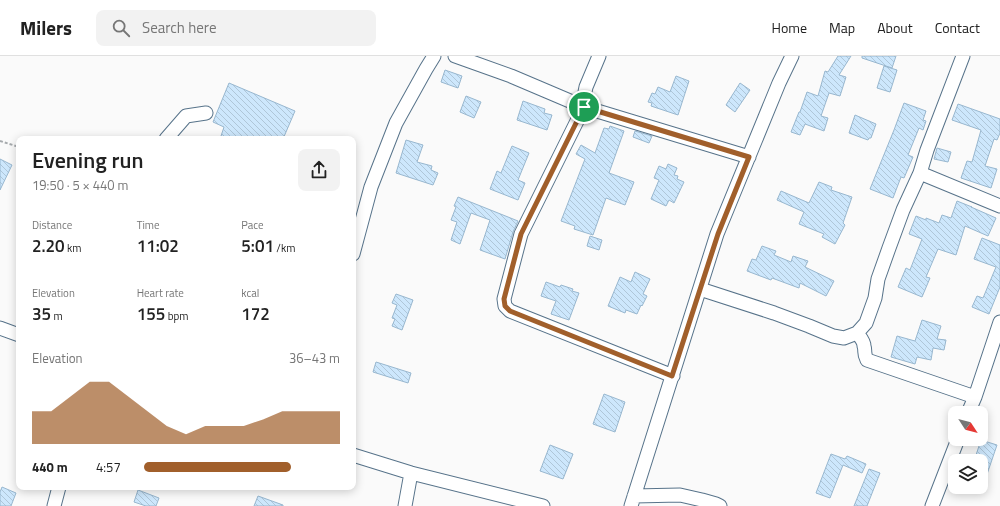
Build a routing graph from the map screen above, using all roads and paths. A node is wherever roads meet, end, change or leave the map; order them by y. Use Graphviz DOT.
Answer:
graph roads {
  1 [pos="434,56"];
  2 [pos="455,56"];
  3 [pos="599,56"];
  4 [pos="792,56"];
  5 [pos="963,56"];
  6 [pos="584,107"];
  7 [pos="206,113"];
  8 [pos="169,136"];
  9 [pos="0,141"];
  10 [pos="16,146"];
  11 [pos="749,157"];
  12 [pos="920,173"];
  13 [pos="1000,206"];
  14 [pos="356,243"];
  15 [pos="700,289"];
  16 [pos="1000,322"];
  17 [pos="0,328"];
  18 [pos="858,333"];
  19 [pos="16,334"];
  20 [pos="672,376"];
  21 [pos="975,397"];
  22 [pos="971,406"];
  23 [pos="955,446"];
  24 [pos="356,456"];
  25 [pos="411,473"];
  26 [pos="58,490"];
  27 [pos="632,501"];
  28 [pos="54,506"];
  29 [pos="405,506"];
  30 [pos="543,506"];
  31 [pos="720,506"];
  32 [pos="932,506"];
  1 -- 14 [label="street"];
  2 -- 6 [label="street"];
  3 -- 6 [label="street"];
  4 -- 11 [label="street"];
  5 -- 12 [label="street"];
  6 -- 11 [label="street"];
  6 -- 20 [label="street"];
  7 -- 8 [label="street"];
  9 -- 10 [label="path"];
  11 -- 15 [label="street"];
  12 -- 13 [label="street"];
  12 -- 18 [label="street"];
  15 -- 18 [label="street"];
  15 -- 20 [label="street"];
  16 -- 21 [label="street"];
  17 -- 19 [label="street"];
  18 -- 21 [label="street"];
  20 -- 27 [label="street"];
  21 -- 22 [label="street"];
  23 -- 32 [label="street"];
  24 -- 25 [label="street"];
  25 -- 29 [label="street"];
  25 -- 30 [label="street"];
  26 -- 28 [label="street"];
  27 -- 31 [label="street"];
}
